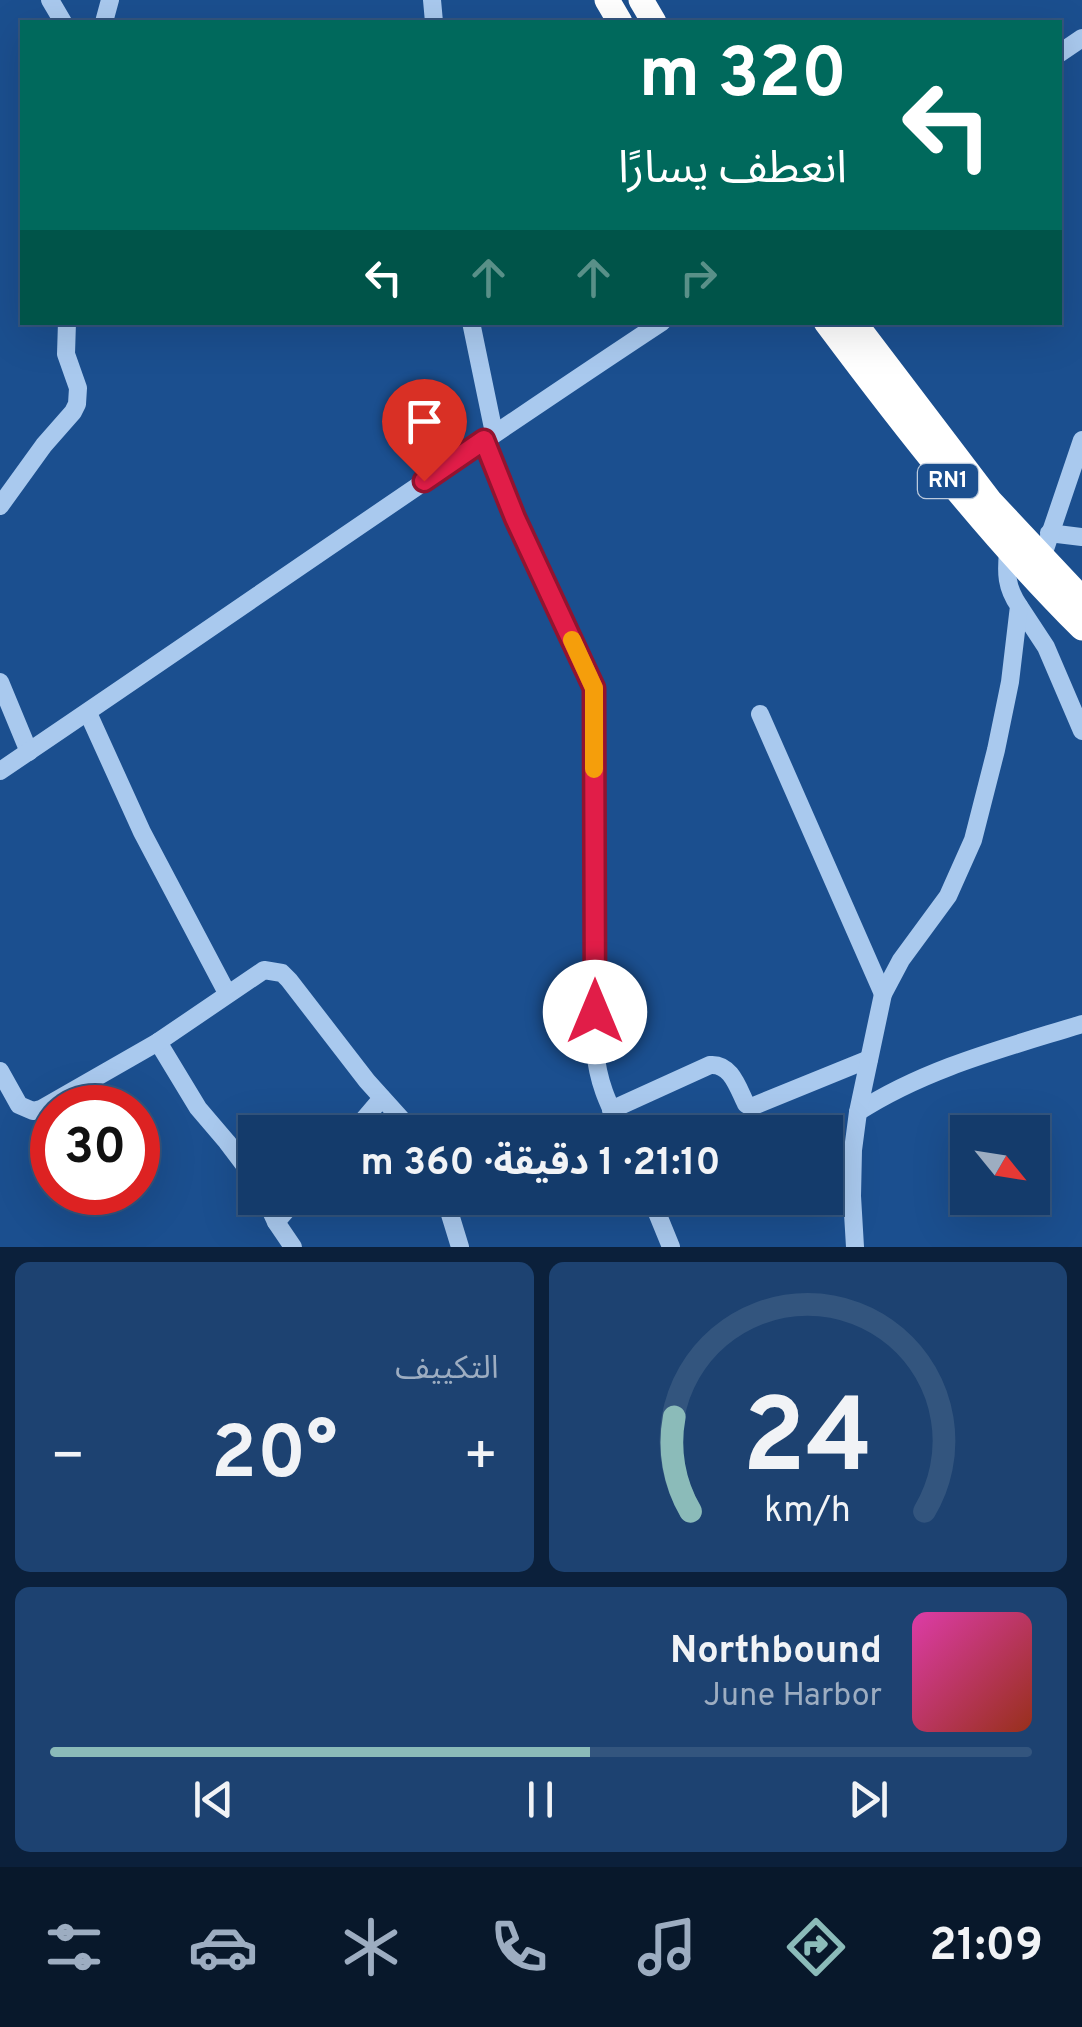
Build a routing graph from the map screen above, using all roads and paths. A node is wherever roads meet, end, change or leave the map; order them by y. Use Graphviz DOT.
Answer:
graph roads {
  1 [pos="67,325"];
  2 [pos="471,325"];
  3 [pos="657,325"];
  4 [pos="828,325"];
  5 [pos="856,325"];
  6 [pos="489,436"];
  7 [pos="1082,440"];
  8 [pos="0,506"];
  9 [pos="1082,537"];
  10 [pos="1046,545"];
  11 [pos="1008,552"];
  12 [pos="1082,599"];
  13 [pos="1019,606"];
  14 [pos="1082,628"];
  15 [pos="0,682"];
  16 [pos="88,713"];
  17 [pos="760,714"];
  18 [pos="1082,731"];
  19 [pos="29,752"];
  20 [pos="0,771"];
  21 [pos="227,993"];
  22 [pos="883,994"];
  23 [pos="1082,1024"];
  24 [pos="158,1042"];
  25 [pos="869,1060"];
  26 [pos="0,1071"];
  27 [pos="382,1098"];
  28 [pos="611,1110"];
  29 [pos="858,1112"];
  30 [pos="368,1115"];
  31 [pos="398,1115"];
  32 [pos="614,1115"];
  33 [pos="238,1158"];
  34 [pos="273,1215"];
  35 [pos="282,1215"];
  36 [pos="451,1215"];
  37 [pos="658,1215"];
  38 [pos="276,1222"];
  39 [pos="293,1247"];
  40 [pos="460,1247"];
  41 [pos="671,1247"];
  42 [pos="855,1247"];
  1 -- 8 [label="street"];
  2 -- 6 [label="street"];
  3 -- 6 [label="street"];
  4 -- 11 [label="highway, RN1"];
  5 -- 10 [label="highway, RN1"];
  6 -- 16 [label="street"];
  6 -- 28 [label="street"];
  7 -- 10 [label="street"];
  9 -- 10 [label="street"];
  10 -- 12 [label="highway, RN1"];
  11 -- 13 [label="street"];
  11 -- 14 [label="highway, RN1"];
  13 -- 18 [label="street"];
  13 -- 22 [label="street"];
  15 -- 19 [label="street"];
  16 -- 19 [label="street"];
  16 -- 21 [label="street"];
  17 -- 22 [label="street"];
  19 -- 20 [label="street"];
  21 -- 24 [label="street"];
  21 -- 27 [label="street"];
  22 -- 25 [label="street"];
  23 -- 29 [label="street"];
  24 -- 26 [label="street"];
  24 -- 33 [label="street"];
  25 -- 28 [label="street"];
  25 -- 29 [label="street"];
  27 -- 30 [label="street"];
  27 -- 31 [label="street"];
  28 -- 32 [label="street"];
  29 -- 42 [label="street"];
  34 -- 38 [label="street"];
  35 -- 38 [label="street"];
  36 -- 40 [label="street"];
  37 -- 41 [label="street"];
  38 -- 39 [label="street"];
}
